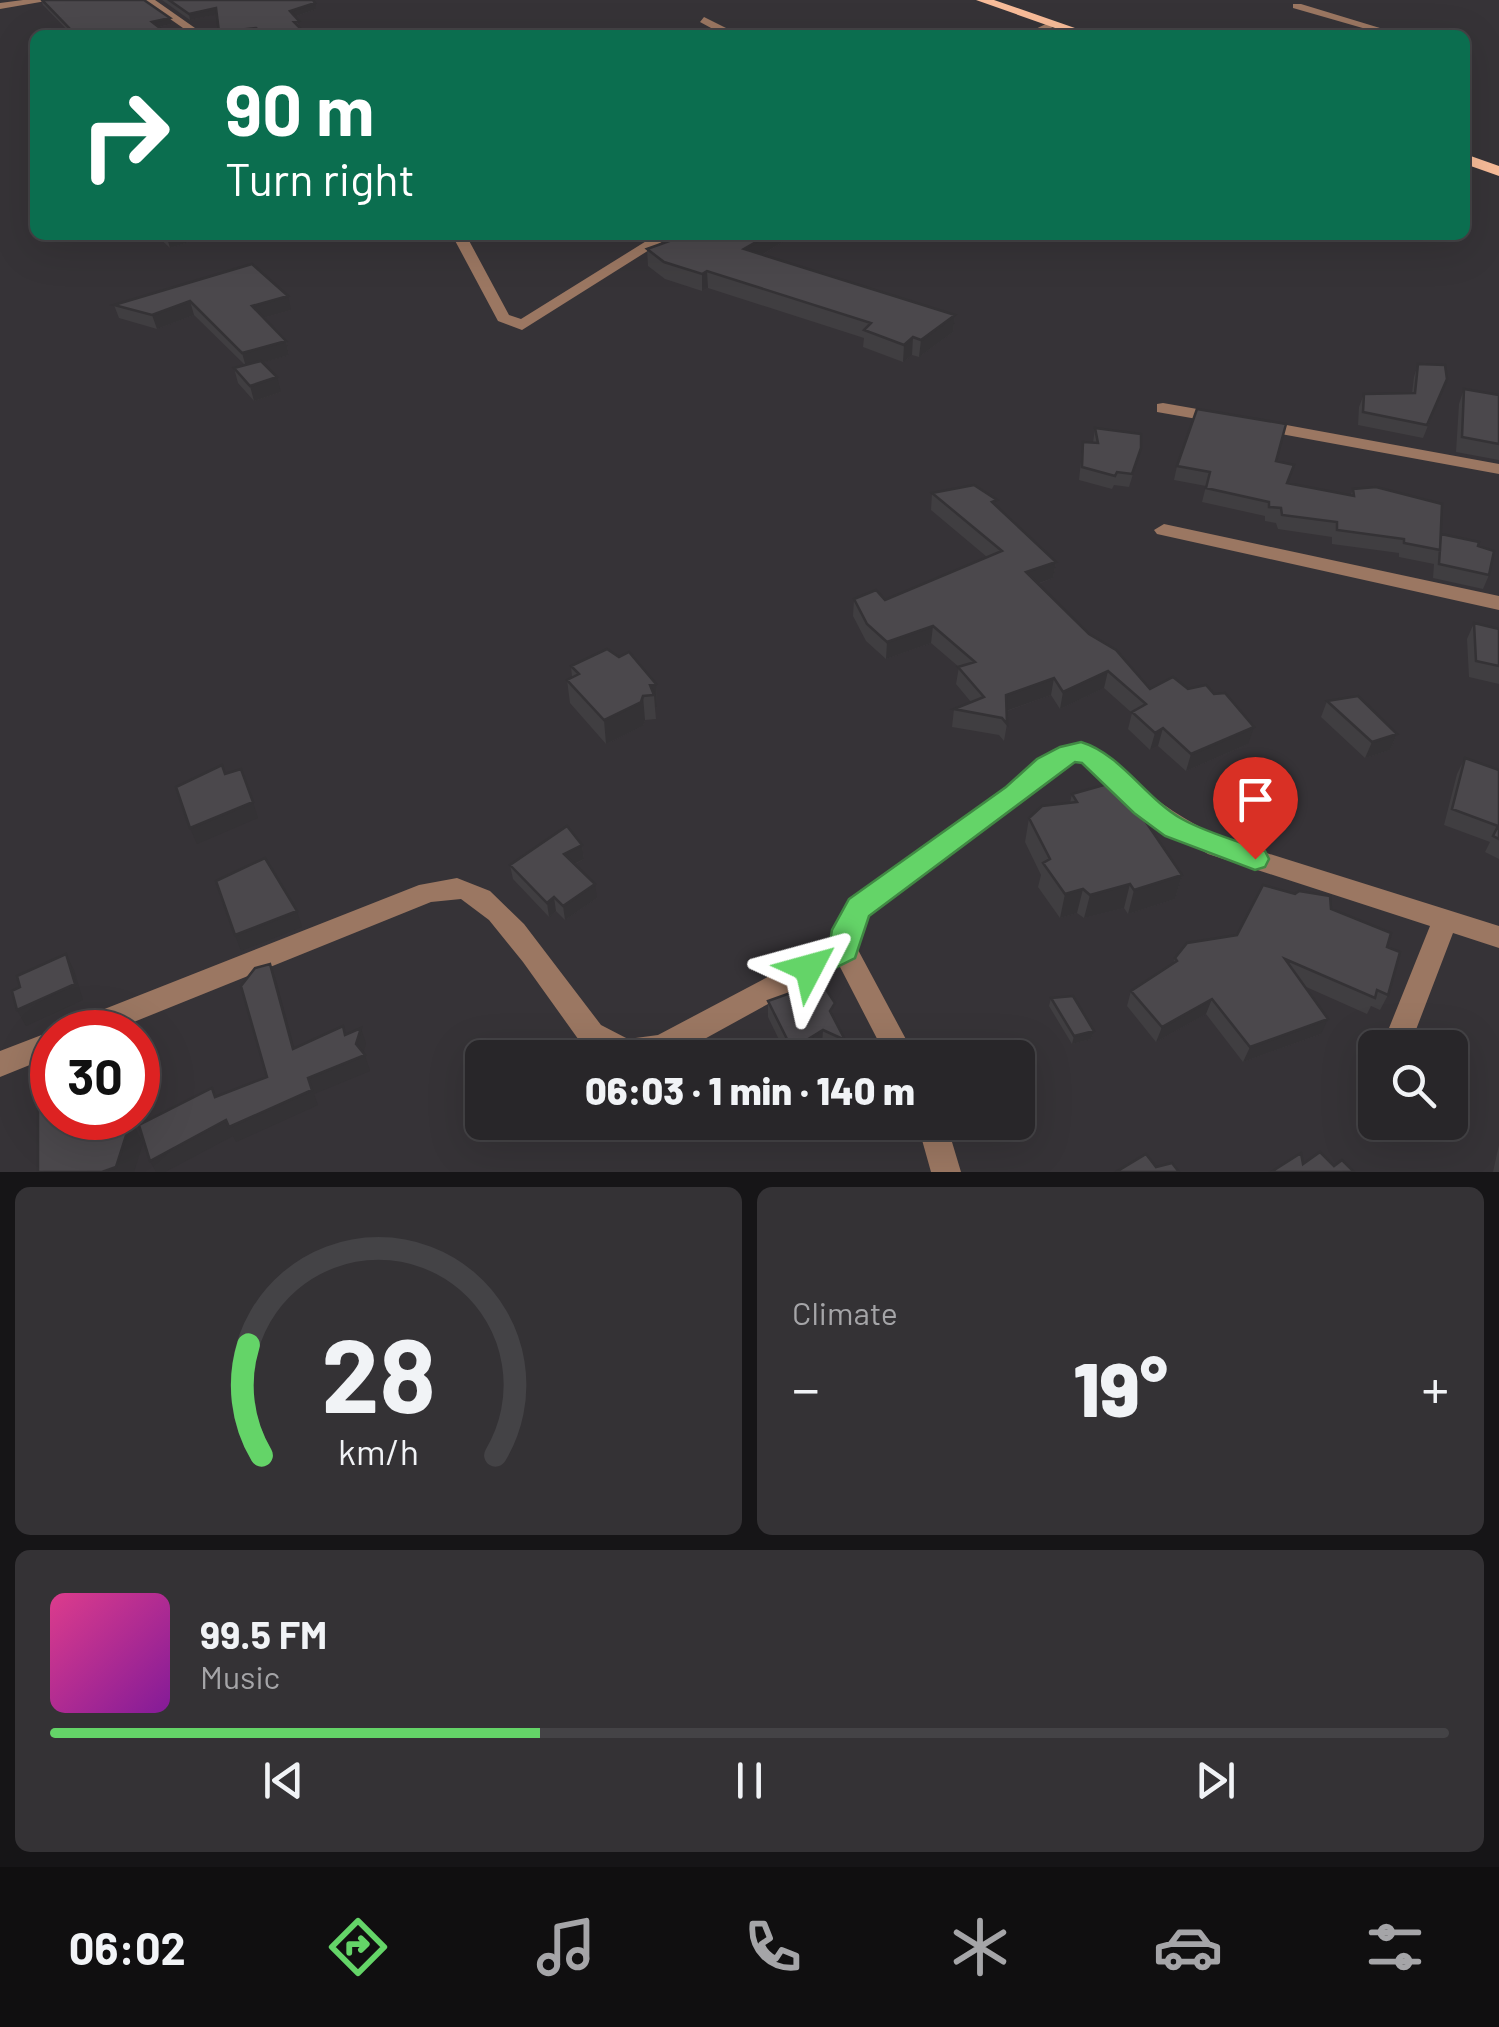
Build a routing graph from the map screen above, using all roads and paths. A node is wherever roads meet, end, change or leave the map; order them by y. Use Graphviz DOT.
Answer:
graph roads {
  1 [pos="47,0"];
  2 [pos="148,0"];
  3 [pos="982,0"];
  4 [pos="0,6"];
  5 [pos="1297,6"];
  6 [pos="704,20"];
  7 [pos="1054,24"];
  8 [pos="193,30"];
  9 [pos="723,30"];
  10 [pos="1040,30"];
  11 [pos="1073,30"];
  12 [pos="1381,30"];
  13 [pos="1470,161"];
  14 [pos="1499,170"];
  15 [pos="462,240"];
  16 [pos="658,240"];
  17 [pos="1163,408"];
  18 [pos="1499,469"];
  19 [pos="1164,530"];
  20 [pos="1499,602"];
  21 [pos="1446,920"];
  22 [pos="1499,936"];
  23 [pos="844,950"];
  24 [pos="134,1010"];
  25 [pos="1401,1030"];
  26 [pos="892,1040"];
  27 [pos="30,1052"];
  28 [pos="0,1064"];
  29 [pos="936,1140"];
  30 [pos="946,1172"];
  1 -- 4 [label="street"];
  2 -- 8 [label="street"];
  3 -- 7 [label="main road"];
  5 -- 12 [label="street"];
  6 -- 9 [label="street"];
  7 -- 10 [label="street"];
  7 -- 11 [label="main road"];
  13 -- 14 [label="main road"];
  15 -- 16 [label="street"];
  17 -- 18 [label="street"];
  19 -- 20 [label="street"];
  21 -- 22 [label="street"];
  21 -- 23 [label="street"];
  21 -- 25 [label="street"];
  23 -- 24 [label="street"];
  23 -- 26 [label="street"];
  27 -- 28 [label="street"];
  29 -- 30 [label="street"];
}
